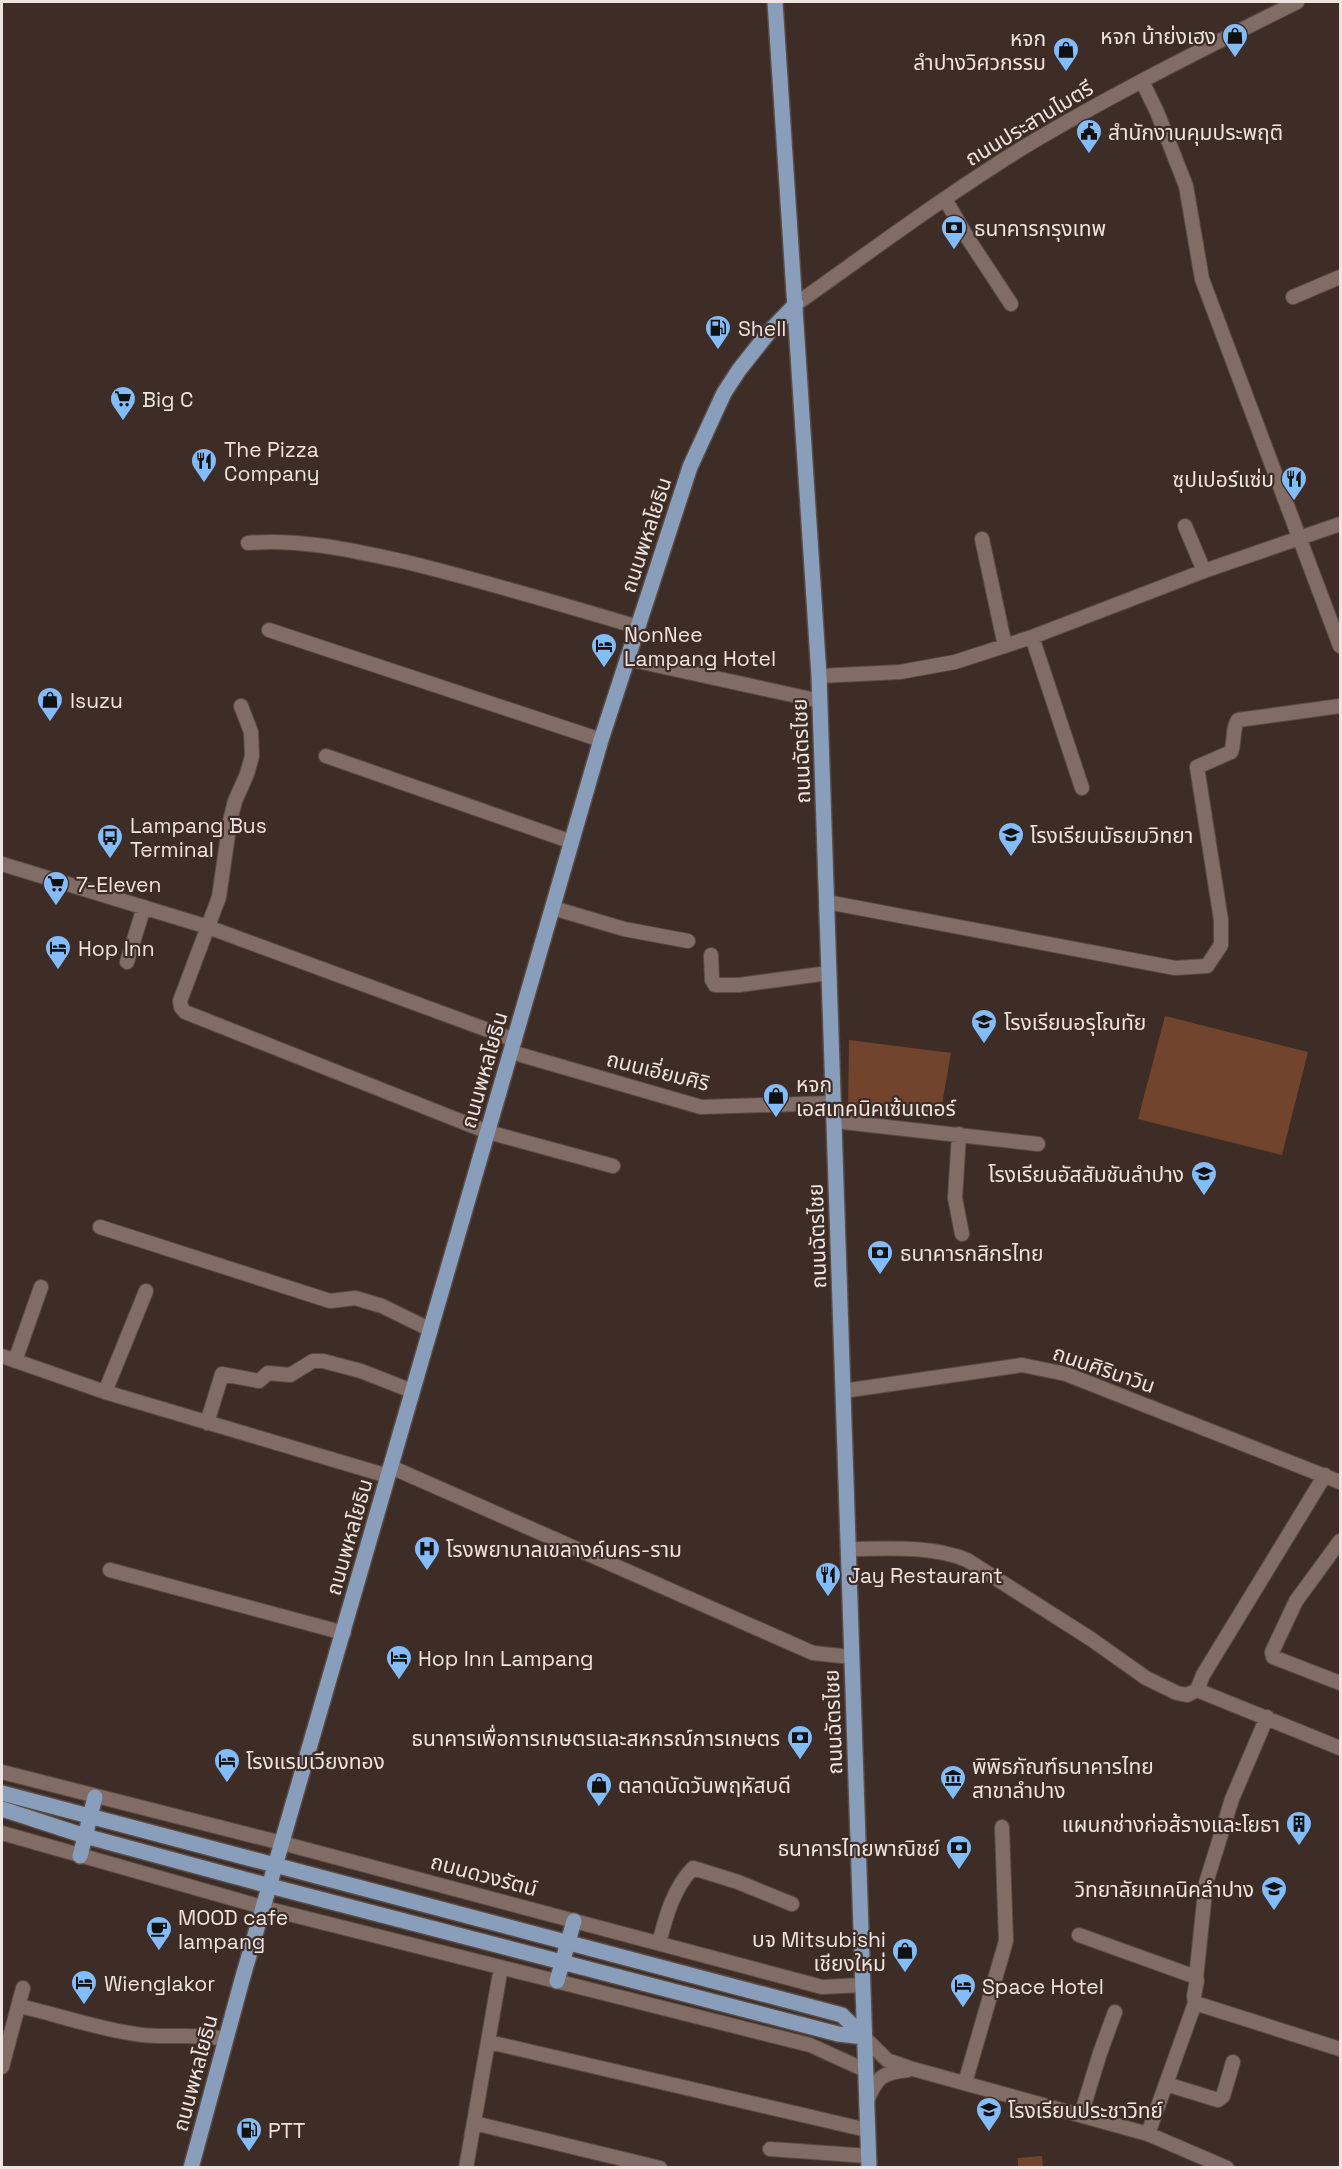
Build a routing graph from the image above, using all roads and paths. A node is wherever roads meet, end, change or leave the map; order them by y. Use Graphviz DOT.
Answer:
graph roads {
  1 [pos="775,2"];
  2 [pos="1297,2"];
  3 [pos="1142,81"];
  4 [pos="945,200"];
  5 [pos="1340,279"];
  6 [pos="1293,297"];
  7 [pos="1011,303"];
  8 [pos="796,304"];
  9 [pos="1341,524"];
  10 [pos="1185,526"];
  11 [pos="1300,537"];
  12 [pos="982,539"];
  13 [pos="248,543"];
  14 [pos="1204,571"];
  15 [pos="638,627"];
  16 [pos="269,630"];
  17 [pos="1032,638"];
  18 [pos="1005,646"];
  19 [pos="1341,646"];
  20 [pos="628,659"];
  21 [pos="819,676"];
  22 [pos="820,701"];
  23 [pos="241,705"];
  24 [pos="1341,706"];
  25 [pos="601,740"];
  26 [pos="326,756"];
  27 [pos="1083,788"];
  28 [pos="572,842"];
  29 [pos="2,864"];
  30 [pos="827,902"];
  31 [pos="144,907"];
  32 [pos="553,908"];
  33 [pos="208,927"];
  34 [pos="688,941"];
  35 [pos="711,955"];
  36 [pos="127,962"];
  37 [pos="830,973"];
  38 [pos="513,1046"];
  39 [pos="833,1104"];
  40 [pos="834,1121"];
  41 [pos="488,1132"];
  42 [pos="959,1134"];
  43 [pos="1038,1144"];
  44 [pos="613,1166"];
  45 [pos="100,1227"];
  46 [pos="962,1234"];
  47 [pos="41,1287"];
  48 [pos="146,1291"];
  49 [pos="431,1330"];
  50 [pos="2,1356"];
  51 [pos="15,1361"];
  52 [pos="412,1391"];
  53 [pos="843,1391"];
  54 [pos="105,1392"];
  55 [pos="207,1423"];
  56 [pos="389,1472"];
  57 [pos="1325,1475"];
  58 [pos="1341,1482"];
  59 [pos="1341,1541"];
  60 [pos="848,1549"];
  61 [pos="111,1570"];
  62 [pos="344,1633"];
  63 [pos="852,1657"];
  64 [pos="1340,1683"];
  65 [pos="1197,1690"];
  66 [pos="1267,1718"];
  67 [pos="1341,1748"];
  68 [pos="2,1772"];
  69 [pos="2,1793"];
  70 [pos="95,1797"];
  71 [pos="4,1810"];
  72 [pos="90,1816"];
  73 [pos="1002,1827"];
  74 [pos="2,1833"];
  75 [pos="85,1836"];
  76 [pos="282,1843"];
  77 [pos="80,1856"];
  78 [pos="276,1865"];
  79 [pos="270,1886"];
  80 [pos="792,1904"];
  81 [pos="264,1908"];
  82 [pos="573,1921"];
  83 [pos="1079,1935"];
  84 [pos="568,1942"];
  85 [pos="659,1943"];
  86 [pos="562,1961"];
  87 [pos="501,1967"];
  88 [pos="1196,1978"];
  89 [pos="557,1981"];
  90 [pos="863,1985"];
  91 [pos="23,1988"];
  92 [pos="1195,2003"];
  93 [pos="19,2006"];
  94 [pos="1115,2012"];
  95 [pos="864,2037"];
  96 [pos="225,2039"];
  97 [pos="489,2042"];
  98 [pos="1341,2049"];
  99 [pos="1233,2062"];
  100 [pos="2,2067"];
  101 [pos="914,2069"];
  102 [pos="866,2070"];
  103 [pos="964,2083"];
  104 [pos="1166,2084"];
  105 [pos="866,2103"];
  106 [pos="1081,2115"];
  107 [pos="474,2123"];
  108 [pos="867,2130"];
  109 [pos="1148,2134"];
  110 [pos="770,2149"];
  111 [pos="868,2162"];
  112 [pos="191,2168"];
  113 [pos="466,2168"];
  114 [pos="660,2168"];
  115 [pos="1227,2168"];
  1 -- 8 [label="main road"];
  2 -- 3 [label="street, ถนนประสานไมตรี"];
  3 -- 4 [label="street, ถนนประสานไมตรี"];
  3 -- 11 [label="street"];
  4 -- 7 [label="street"];
  4 -- 8 [label="street, ถนนประสานไมตรี"];
  5 -- 6 [label="street"];
  8 -- 15 [label="main road, ถนนพหลโยธิน"];
  8 -- 21 [label="main road, ถนนฉัตรไชย"];
  9 -- 11 [label="street"];
  10 -- 14 [label="street"];
  11 -- 14 [label="street"];
  11 -- 19 [label="street"];
  12 -- 18 [label="street"];
  13 -- 15 [label="street"];
  14 -- 17 [label="street"];
  15 -- 20 [label="main road, ถนนพหลโยธิน"];
  16 -- 25 [label="street"];
  17 -- 18 [label="street"];
  17 -- 27 [label="street"];
  18 -- 21 [label="street"];
  20 -- 22 [label="street"];
  20 -- 25 [label="main road, ถนนพหลโยธิน"];
  21 -- 22 [label="main road, ถนนฉัตรไชย"];
  22 -- 30 [label="main road, ถนนฉัตรไชย"];
  23 -- 33 [label="street"];
  24 -- 30 [label="street"];
  25 -- 28 [label="main road, ถนนพหลโยธิน"];
  26 -- 28 [label="street"];
  28 -- 32 [label="main road, ถนนพหลโยธิน"];
  29 -- 31 [label="street, ถนนเอี่ยมศิริ"];
  30 -- 37 [label="main road, ถนนฉัตรไชย"];
  31 -- 33 [label="street, ถนนเอี่ยมศิริ"];
  31 -- 36 [label="street"];
  32 -- 34 [label="street"];
  32 -- 38 [label="main road, ถนนพหลโยธิน"];
  33 -- 38 [label="street, ถนนเอี่ยมศิริ"];
  33 -- 41 [label="street"];
  35 -- 37 [label="street"];
  37 -- 39 [label="main road, ถนนฉัตรไชย"];
  38 -- 39 [label="street, ถนนเอี่ยมศิริ"];
  38 -- 41 [label="main road, ถนนพหลโยธิน"];
  39 -- 40 [label="main road, ถนนฉัตรไชย"];
  40 -- 42 [label="street"];
  40 -- 53 [label="main road, ถนนฉัตรไชย"];
  41 -- 44 [label="street"];
  41 -- 49 [label="main road, ถนนพหลโยธิน"];
  42 -- 43 [label="street"];
  42 -- 46 [label="street"];
  45 -- 49 [label="street"];
  47 -- 51 [label="street"];
  48 -- 54 [label="street"];
  49 -- 52 [label="main road, ถนนพหลโยธิน"];
  50 -- 51 [label="street"];
  51 -- 54 [label="street"];
  52 -- 55 [label="street"];
  52 -- 56 [label="main road, ถนนพหลโยธิน"];
  53 -- 57 [label="street, ถนนศิรินาวิน"];
  53 -- 60 [label="main road, ถนนฉัตรไชย"];
  54 -- 55 [label="street"];
  55 -- 56 [label="street"];
  56 -- 62 [label="main road, ถนนพหลโยธิน"];
  56 -- 63 [label="street"];
  57 -- 58 [label="street, ถนนศิรินาวิน"];
  57 -- 65 [label="street"];
  59 -- 64 [label="street"];
  60 -- 63 [label="main road, ถนนฉัตรไชย"];
  60 -- 65 [label="street"];
  61 -- 62 [label="street"];
  62 -- 76 [label="main road, ถนนพหลโยธิน"];
  63 -- 90 [label="main road, ถนนฉัตรไชย"];
  65 -- 66 [label="street"];
  66 -- 67 [label="street"];
  66 -- 88 [label="street"];
  68 -- 70 [label="street, ถนนดวงรัตน์"];
  69 -- 72 [label="main road"];
  70 -- 72 [label="main road"];
  70 -- 76 [label="street, ถนนดวงรัตน์"];
  71 -- 75 [label="main road"];
  72 -- 75 [label="main road"];
  72 -- 78 [label="main road"];
  73 -- 103 [label="street"];
  74 -- 77 [label="street"];
  75 -- 77 [label="main road"];
  75 -- 79 [label="main road"];
  76 -- 78 [label="main road, ถนนพหลโยธิน"];
  76 -- 82 [label="street, ถนนดวงรัตน์"];
  77 -- 81 [label="street"];
  78 -- 79 [label="main road, ถนนพหลโยธิน"];
  78 -- 84 [label="main road"];
  79 -- 81 [label="main road, ถนนพหลโยธิน"];
  79 -- 86 [label="main road"];
  80 -- 85 [label="street"];
  81 -- 87 [label="street"];
  81 -- 96 [label="main road, ถนนพหลโยธิน"];
  82 -- 84 [label="main road"];
  82 -- 85 [label="street, ถนนดวงรัตน์"];
  83 -- 88 [label="street"];
  84 -- 86 [label="main road"];
  84 -- 95 [label="main road"];
  85 -- 90 [label="street, ถนนดวงรัตน์"];
  86 -- 89 [label="main road"];
  86 -- 95 [label="main road"];
  87 -- 89 [label="street"];
  87 -- 97 [label="street"];
  88 -- 92 [label="street"];
  89 -- 102 [label="street"];
  90 -- 95 [label="main road, ถนนฉัตรไชย"];
  91 -- 93 [label="street"];
  92 -- 98 [label="street"];
  92 -- 104 [label="street"];
  93 -- 96 [label="street"];
  93 -- 100 [label="street"];
  94 -- 106 [label="street"];
  95 -- 101 [label="street"];
  95 -- 102 [label="main road, ถนนฉัตรไชย"];
  96 -- 112 [label="main road, ถนนพหลโยธิน"];
  97 -- 107 [label="street"];
  97 -- 108 [label="street"];
  99 -- 104 [label="street"];
  101 -- 103 [label="street"];
  101 -- 105 [label="street"];
  102 -- 105 [label="main road, ถนนฉัตรไชย"];
  103 -- 106 [label="street"];
  104 -- 109 [label="street"];
  105 -- 108 [label="main road, ถนนฉัตรไชย"];
  106 -- 109 [label="street"];
  107 -- 113 [label="street"];
  107 -- 114 [label="street"];
  108 -- 111 [label="main road, ถนนฉัตรไชย"];
  109 -- 115 [label="street"];
  110 -- 111 [label="street"];
}
